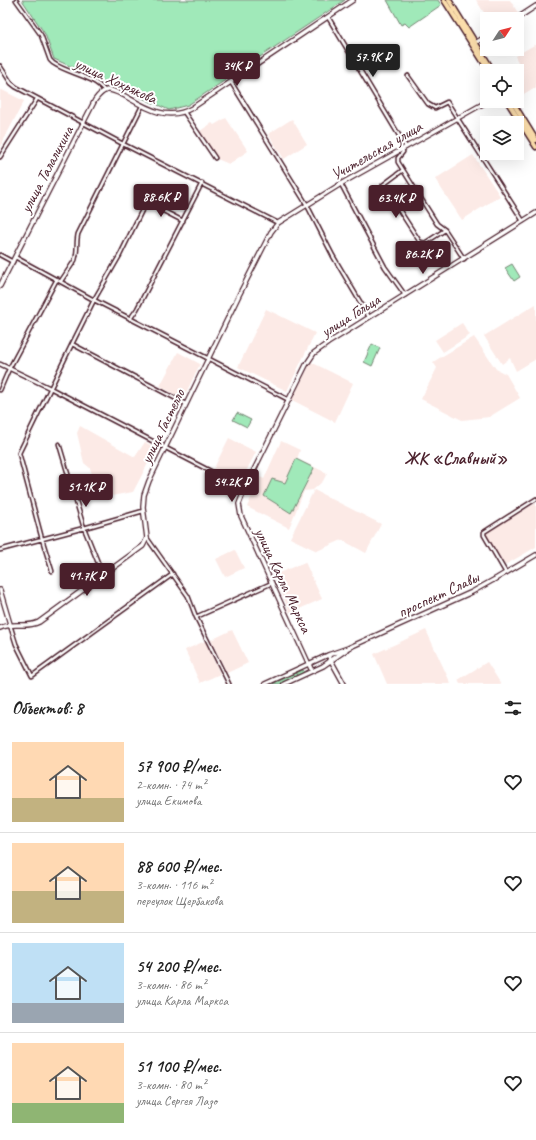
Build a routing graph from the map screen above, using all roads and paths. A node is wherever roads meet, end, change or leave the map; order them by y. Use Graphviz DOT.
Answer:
graph roads {
  1 [pos="16,0"];
  2 [pos="353,0"];
  3 [pos="444,0"];
  4 [pos="449,0"];
  5 [pos="536,6"];
  6 [pos="524,14"];
  7 [pos="328,17"];
  8 [pos="480,40"];
  9 [pos="474,44"];
  10 [pos="485,64"];
  11 [pos="488,64"];
  12 [pos="0,66"];
  13 [pos="408,76"];
  14 [pos="231,82"];
  15 [pos="105,91"];
  16 [pos="37,99"];
  17 [pos="142,106"];
  18 [pos="480,106"];
  19 [pos="511,108"];
  20 [pos="516,108"];
  21 [pos="184,112"];
  22 [pos="458,118"];
  23 [pos="84,123"];
  24 [pos="536,140"];
  25 [pos="123,144"];
  26 [pos="536,147"];
  27 [pos="404,148"];
  28 [pos="0,156"];
  29 [pos="215,158"];
  30 [pos="403,170"];
  31 [pos="202,183"];
  32 [pos="341,184"];
  33 [pos="307,205"];
  34 [pos="536,213"];
  35 [pos="183,221"];
  36 [pos="523,222"];
  37 [pos="278,223"];
  38 [pos="445,230"];
  39 [pos="0,255"];
  40 [pos="15,257"];
  41 [pos="464,259"];
  42 [pos="13,262"];
  43 [pos="57,279"];
  44 [pos="61,281"];
  45 [pos="0,286"];
  46 [pos="405,295"];
  47 [pos="94,300"];
  48 [pos="369,317"];
  49 [pos="130,319"];
  50 [pos="72,344"];
  51 [pos="318,349"];
  52 [pos="208,360"];
  53 [pos="0,364"];
  54 [pos="9,369"];
  55 [pos="50,388"];
  56 [pos="0,390"];
  57 [pos="289,400"];
  58 [pos="186,404"];
  59 [pos="59,444"];
  60 [pos="165,447"];
  61 [pos="245,489"];
  62 [pos="536,499"];
  63 [pos="143,511"];
  64 [pos="84,528"];
  65 [pos="42,538"];
  66 [pos="147,538"];
  67 [pos="0,550"];
  68 [pos="536,555"];
  69 [pos="52,571"];
  70 [pos="506,573"];
  71 [pos="173,574"];
  72 [pos="103,576"];
  73 [pos="272,583"];
  74 [pos="0,590"];
  75 [pos="196,617"];
  76 [pos="10,624"];
  77 [pos="0,628"];
  78 [pos="348,648"];
  79 [pos="328,655"];
  80 [pos="331,661"];
  81 [pos="309,664"];
  82 [pos="312,671"];
  83 [pos="229,684"];
  84 [pos="265,684"];
  85 [pos="284,684"];
  86 [pos="344,684"];
  1 -- 15 [label="street, улица Хохрякова"];
  2 -- 7 [label="street, улица Хохрякова"];
  3 -- 9 [label="main road"];
  4 -- 9 [label="main road"];
  5 -- 6 [label="street"];
  7 -- 14 [label="street, улица Хохрякова"];
  7 -- 27 [label="street"];
  8 -- 9 [label="street"];
  9 -- 10 [label="main road"];
  9 -- 11 [label="main road"];
  12 -- 16 [label="street"];
  13 -- 22 [label="street"];
  14 -- 21 [label="street, улица Хохрякова"];
  14 -- 33 [label="street"];
  15 -- 17 [label="street, улица Хохрякова"];
  15 -- 23 [label="street, улица Талалихина"];
  16 -- 23 [label="street"];
  16 -- 28 [label="street"];
  17 -- 21 [label="street, улица Хохрякова"];
  17 -- 25 [label="street"];
  18 -- 22 [label="street, Учительская улица"];
  19 -- 26 [label="main road"];
  20 -- 24 [label="main road"];
  21 -- 29 [label="street"];
  22 -- 27 [label="street, Учительская улица"];
  22 -- 36 [label="street"];
  23 -- 25 [label="street"];
  23 -- 40 [label="street, улица Талалихина"];
  25 -- 31 [label="street"];
  25 -- 44 [label="street"];
  27 -- 30 [label="street"];
  27 -- 32 [label="street, Учительская улица"];
  30 -- 38 [label="street"];
  30 -- 38 [label="street"];
  31 -- 35 [label="street"];
  31 -- 37 [label="street"];
  32 -- 33 [label="street, Учительская улица"];
  32 -- 46 [label="street"];
  33 -- 37 [label="street, Учительская улица"];
  33 -- 48 [label="street"];
  34 -- 36 [label="street, улица Гольца"];
  35 -- 47 [label="street"];
  35 -- 49 [label="street"];
  36 -- 41 [label="street, улица Гольца"];
  37 -- 52 [label="street, улица Гастелло"];
  38 -- 41 [label="street"];
  39 -- 42 [label="street"];
  40 -- 42 [label="street, улица Талалихина"];
  40 -- 43 [label="street"];
  41 -- 46 [label="street, улица Гольца"];
  42 -- 45 [label="street, улица Талалихина"];
  43 -- 44 [label="street"];
  43 -- 54 [label="street"];
  44 -- 47 [label="street"];
  46 -- 48 [label="street, улица Гольца"];
  47 -- 49 [label="street"];
  47 -- 50 [label="street"];
  48 -- 51 [label="street, улица Гольца"];
  49 -- 52 [label="street"];
  50 -- 55 [label="street"];
  50 -- 58 [label="street"];
  51 -- 57 [label="street, улица Карла Маркса"];
  52 -- 57 [label="street"];
  52 -- 58 [label="street, улица Гастелло"];
  53 -- 54 [label="street"];
  54 -- 55 [label="street"];
  54 -- 56 [label="street"];
  55 -- 60 [label="street"];
  55 -- 65 [label="street"];
  57 -- 61 [label="street, улица Карла Маркса"];
  58 -- 60 [label="street, улица Гастелло"];
  59 -- 64 [label="street"];
  60 -- 61 [label="street"];
  60 -- 63 [label="street, улица Гастелло"];
  61 -- 73 [label="street, улица Карла Маркса"];
  62 -- 70 [label="street"];
  63 -- 64 [label="street"];
  63 -- 66 [label="street, улица Гастелло"];
  64 -- 65 [label="street"];
  64 -- 72 [label="street"];
  65 -- 67 [label="street"];
  65 -- 69 [label="street"];
  66 -- 71 [label="street, улица Гастелло"];
  66 -- 72 [label="street"];
  68 -- 70 [label="street, проспект Славы"];
  70 -- 78 [label="street, проспект Славы"];
  71 -- 75 [label="street, улица Гастелло"];
  71 -- 76 [label="street"];
  72 -- 76 [label="street"];
  73 -- 75 [label="street"];
  73 -- 81 [label="street, улица Карла Маркса"];
  74 -- 76 [label="street"];
  75 -- 83 [label="street, улица Гастелло"];
  76 -- 77 [label="street"];
  78 -- 79 [label="street, проспект Славы"];
  78 -- 80 [label="street, проспект Славы"];
  79 -- 80 [label="street"];
  79 -- 81 [label="street, проспект Славы"];
  80 -- 82 [label="street, проспект Славы"];
  80 -- 86 [label="street"];
  81 -- 82 [label="street, улица Карла Маркса"];
  81 -- 84 [label="street, проспект Славы"];
  82 -- 85 [label="street, проспект Славы"];
}
